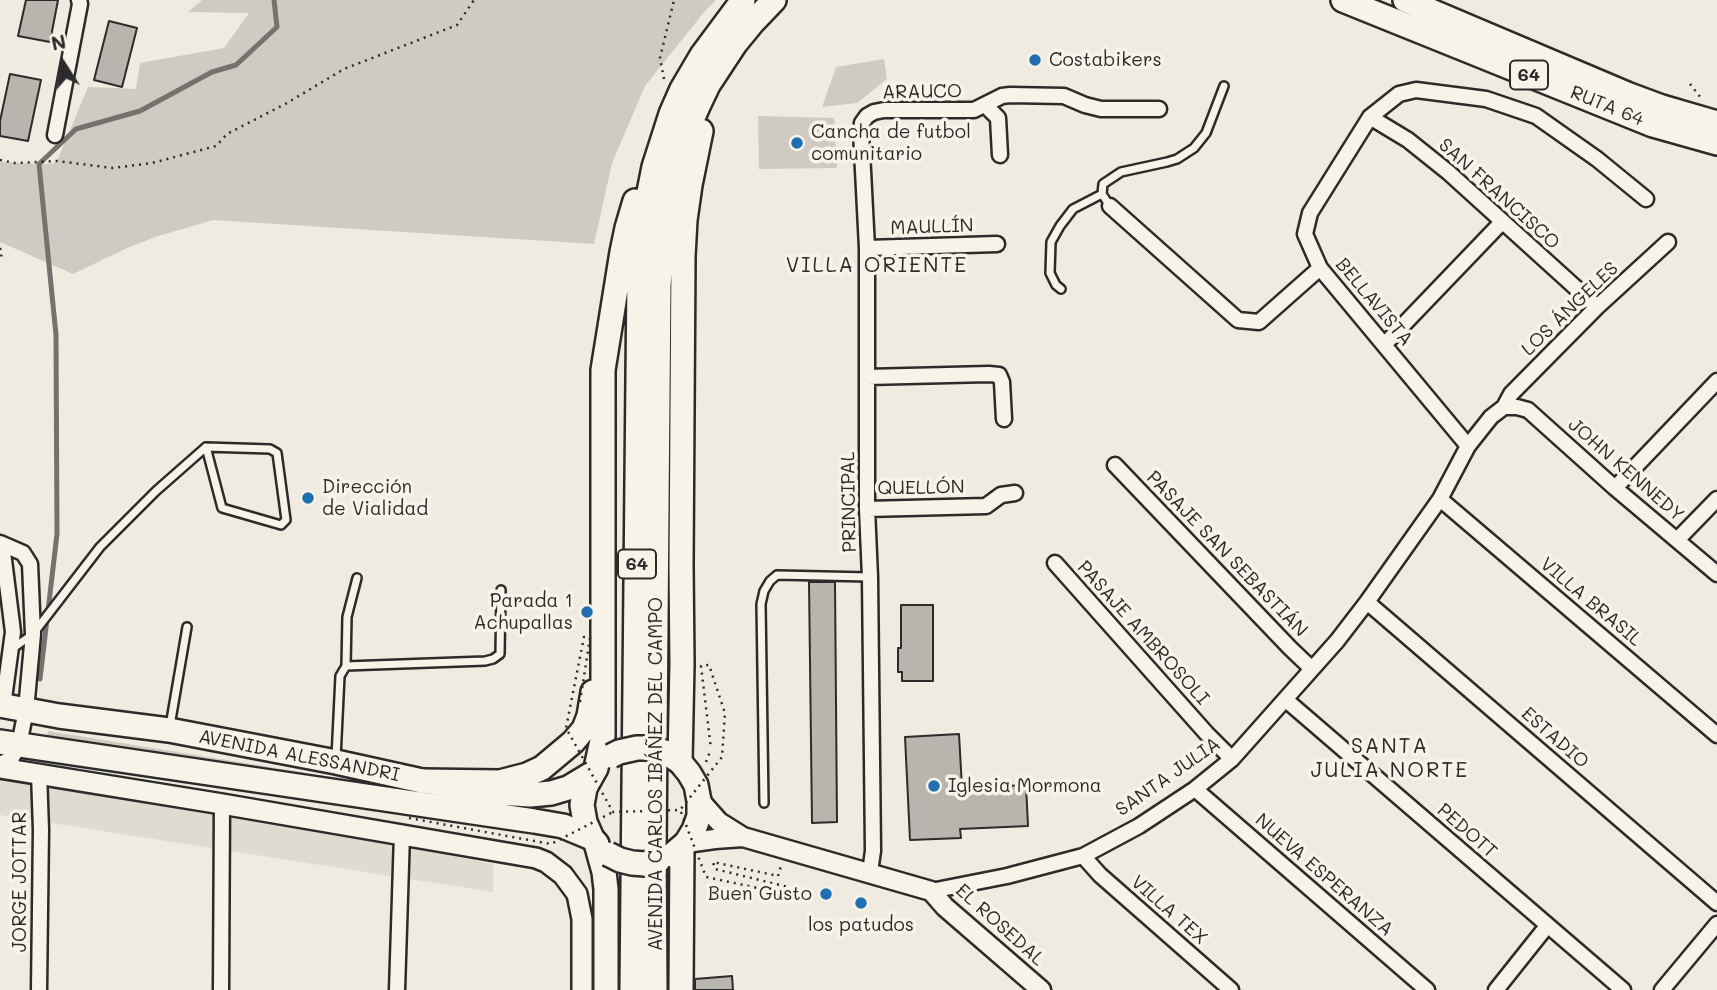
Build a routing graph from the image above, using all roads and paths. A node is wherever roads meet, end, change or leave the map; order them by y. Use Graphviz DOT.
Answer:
graph roads {
  1 [pos="79,0"];
  2 [pos="474,0"];
  3 [pos="674,0"];
  4 [pos="743,0"];
  5 [pos="774,0"];
  6 [pos="1343,0"];
  7 [pos="1405,0"];
  8 [pos="719,67"];
  9 [pos="664,80"];
  10 [pos="1224,86"];
  11 [pos="985,105"];
  12 [pos="1159,109"];
  13 [pos="1370,117"];
  14 [pos="1717,123"];
  15 [pos="861,132"];
  16 [pos="55,135"];
  17 [pos="661,141"];
  18 [pos="1717,143"];
  19 [pos="1000,155"];
  20 [pos="0,160"];
  21 [pos="1646,199"];
  22 [pos="1106,200"];
  23 [pos="1502,222"];
  24 [pos="1668,243"];
  25 [pos="997,244"];
  26 [pos="0,248"];
  27 [pos="867,248"];
  28 [pos="0,260"];
  29 [pos="1320,268"];
  30 [pos="1061,289"];
  31 [pos="1597,307"];
  32 [pos="1385,344"];
  33 [pos="867,377"];
  34 [pos="1717,381"];
  35 [pos="1504,407"];
  36 [pos="1004,419"];
  37 [pos="1468,446"];
  38 [pos="206,447"];
  39 [pos="1115,465"];
  40 [pos="1615,488"];
  41 [pos="1015,494"];
  42 [pos="1440,499"];
  43 [pos="1717,499"];
  44 [pos="867,509"];
  45 [pos="1677,540"];
  46 [pos="1,543"];
  47 [pos="1055,563"];
  48 [pos="1717,574"];
  49 [pos="870,577"];
  50 [pos="358,578"];
  51 [pos="501,590"];
  52 [pos="1367,602"];
  53 [pos="187,627"];
  54 [pos="33,634"];
  55 [pos="602,641"];
  56 [pos="12,650"];
  57 [pos="346,666"];
  58 [pos="1312,669"];
  59 [pos="1286,700"];
  60 [pos="10,707"];
  61 [pos="169,730"];
  62 [pos="1717,735"];
  63 [pos="9,743"];
  64 [pos="672,757"];
  65 [pos="1232,759"];
  66 [pos="336,762"];
  67 [pos="0,766"];
  68 [pos="600,766"];
  69 [pos="39,773"];
  70 [pos="422,781"];
  71 [pos="1195,789"];
  72 [pos="698,793"];
  73 [pos="764,803"];
  74 [pos="222,804"];
  75 [pos="680,810"];
  76 [pos="612,812"];
  77 [pos="406,826"];
  78 [pos="743,837"];
  79 [pos="599,845"];
  80 [pos="684,845"];
  81 [pos="1083,856"];
  82 [pos="870,872"];
  83 [pos="778,876"];
  84 [pos="931,891"];
  85 [pos="1717,903"];
  86 [pos="1547,926"];
  87 [pos="1715,931"];
  88 [pos="39,990"];
  89 [pos="221,990"];
  90 [pos="397,990"];
  91 [pos="582,990"];
  92 [pos="607,990"];
  93 [pos="632,990"];
  94 [pos="655,990"];
  95 [pos="681,990"];
  96 [pos="1041,990"];
  97 [pos="1231,990"];
  98 [pos="1427,990"];
  99 [pos="1496,990"];
  100 [pos="1623,990"];
  101 [pos="1662,990"];
  1 -- 16 [label="street"];
  2 -- 20 [label="path"];
  3 -- 9 [label="path"];
  4 -- 17 [label="main road, AVENIDA CARLOS IBÁÑEZ DEL CAMPO / 64"];
  5 -- 8 [label="main road, AVENIDA CARLOS IBÁÑEZ DEL CAMPO / 64"];
  6 -- 18 [label="main road, RUTA 64 / 64"];
  7 -- 14 [label="main road, RUTA 64 / 64"];
  8 -- 64 [label="main road"];
  8 -- 94 [label="main road, AVENIDA CARLOS IBÁÑEZ DEL CAMPO / 64"];
  10 -- 22 [label="lane"];
  11 -- 12 [label="street, ARAUCO"];
  11 -- 15 [label="street, ARAUCO"];
  11 -- 19 [label="street"];
  13 -- 21 [label="street, BELLAVISTA"];
  13 -- 23 [label="street, SAN FRANCISCO"];
  13 -- 29 [label="street, BELLAVISTA"];
  15 -- 27 [label="street, PRINCIPAL"];
  17 -- 55 [label="main road"];
  17 -- 93 [label="main road, AVENIDA CARLOS IBÁÑEZ DEL CAMPO / 64"];
  22 -- 29 [label="street"];
  22 -- 30 [label="lane"];
  23 -- 31 [label="street, SAN FRANCISCO"];
  23 -- 32 [label="street"];
  24 -- 31 [label="street, LOS ÁNGELES"];
  25 -- 27 [label="street, MAULLÍN"];
  26 -- 28 [label="path"];
  27 -- 33 [label="street, PRINCIPAL"];
  29 -- 32 [label="street, BELLAVISTA"];
  31 -- 35 [label="street, LOS ÁNGELES"];
  32 -- 37 [label="street, BELLAVISTA"];
  33 -- 36 [label="street"];
  33 -- 44 [label="street, PRINCIPAL"];
  34 -- 40 [label="street"];
  35 -- 37 [label="street, SANTA JULIA"];
  35 -- 40 [label="street, JOHN KENNEDY"];
  37 -- 42 [label="street, SANTA JULIA"];
  38 -- 38 [label="lane"];
  38 -- 54 [label="lane"];
  39 -- 58 [label="street, PASAJE SAN SEBASTIÁN"];
  40 -- 45 [label="street, JOHN KENNEDY"];
  41 -- 44 [label="street, QUELLÓN"];
  42 -- 52 [label="street, SANTA JULIA"];
  42 -- 62 [label="street, VILLA BRASIL"];
  43 -- 45 [label="street"];
  44 -- 49 [label="street, PRINCIPAL"];
  45 -- 48 [label="street, JOHN KENNEDY"];
  46 -- 54 [label="street"];
  46 -- 56 [label="street"];
  47 -- 65 [label="street, PASAJE AMBROSOLI"];
  49 -- 73 [label="lane"];
  49 -- 82 [label="street, PRINCIPAL"];
  50 -- 57 [label="lane"];
  51 -- 57 [label="lane"];
  52 -- 58 [label="street, SANTA JULIA"];
  52 -- 85 [label="street, ESTADIO"];
  53 -- 61 [label="lane"];
  54 -- 56 [label="lane"];
  54 -- 60 [label="street"];
  55 -- 68 [label="main road"];
  55 -- 70 [label="main road"];
  56 -- 60 [label="street"];
  57 -- 66 [label="lane"];
  58 -- 59 [label="street, SANTA JULIA"];
  59 -- 65 [label="street, SANTA JULIA"];
  59 -- 86 [label="street, PEDOTT"];
  60 -- 61 [label="main road, AVENIDA ALESSANDRI"];
  60 -- 63 [label="street"];
  61 -- 66 [label="main road, AVENIDA ALESSANDRI"];
  63 -- 67 [label="street"];
  63 -- 79 [label="main road, AVENIDA ALESSANDRI"];
  64 -- 68 [label="main road, bridge"];
  64 -- 72 [label="main road"];
  65 -- 71 [label="street, SANTA JULIA"];
  66 -- 70 [label="main road, AVENIDA ALESSANDRI"];
  67 -- 69 [label="main road"];
  68 -- 70 [label="main road, AVENIDA ALESSANDRI"];
  68 -- 79 [label="main road"];
  69 -- 74 [label="main road"];
  69 -- 88 [label="street, JORGE JOTTAR"];
  71 -- 81 [label="street, SANTA JULIA"];
  71 -- 98 [label="street, NUEVA ESPERANZA"];
  72 -- 78 [label="street, SANTA JULIA"];
  72 -- 80 [label="main road"];
  74 -- 77 [label="main road"];
  74 -- 89 [label="street"];
  75 -- 83 [label="path, bridge"];
  76 -- 77 [label="path, bridge"];
  77 -- 90 [label="street"];
  77 -- 91 [label="main road"];
  78 -- 80 [label="street, SANTA JULIA"];
  78 -- 82 [label="street, SANTA JULIA"];
  79 -- 80 [label="main road, bridge"];
  79 -- 92 [label="main road"];
  80 -- 95 [label="main road, AVENIDA CARLOS IBÁÑEZ DEL CAMPO"];
  81 -- 84 [label="street, SANTA JULIA"];
  81 -- 97 [label="street, VILLA TEX"];
  82 -- 84 [label="street, SANTA JULIA"];
  84 -- 96 [label="street, EL ROSEDAL"];
  86 -- 99 [label="street"];
  86 -- 100 [label="street, PEDOTT"];
  87 -- 101 [label="street"];
}
